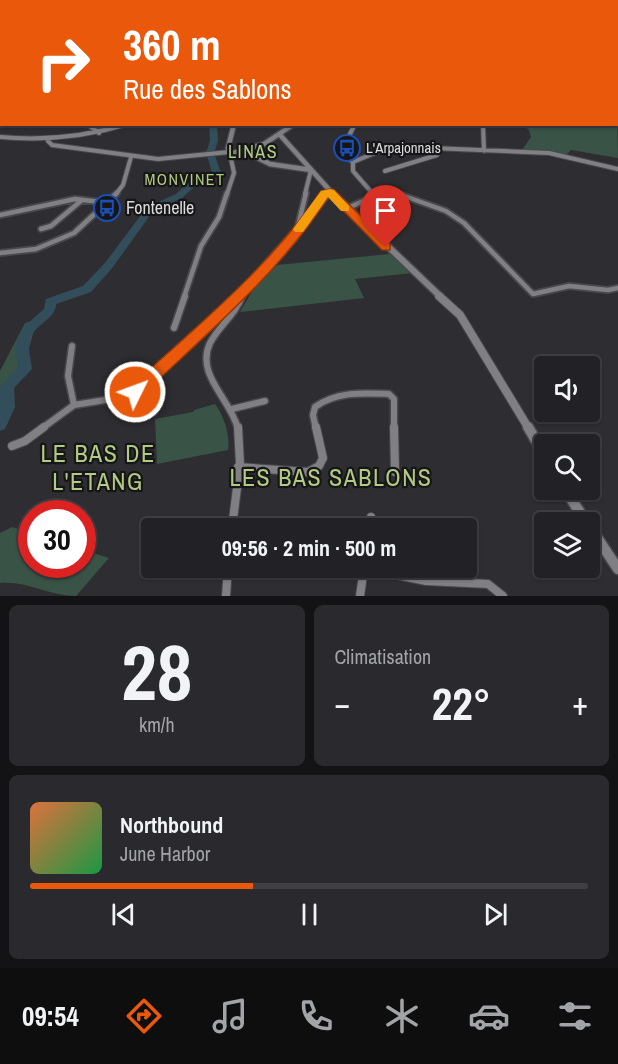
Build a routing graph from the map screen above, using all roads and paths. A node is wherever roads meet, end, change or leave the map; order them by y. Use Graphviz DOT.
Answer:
graph roads {
  1 [pos="90,126"];
  2 [pos="122,126"];
  3 [pos="234,126"];
  4 [pos="292,126"];
  5 [pos="354,126"];
  6 [pos="483,126"];
  7 [pos="99,133"];
  8 [pos="281,136"];
  9 [pos="0,137"];
  10 [pos="48,141"];
  11 [pos="38,144"];
  12 [pos="52,145"];
  13 [pos="438,148"];
  14 [pos="244,151"];
  15 [pos="484,151"];
  16 [pos="217,153"];
  17 [pos="229,153"];
  18 [pos="131,157"];
  19 [pos="353,162"];
  20 [pos="618,169"];
  21 [pos="311,170"];
  22 [pos="385,171"];
  23 [pos="330,192"];
  24 [pos="374,196"];
  25 [pos="82,200"];
  26 [pos="109,203"];
  27 [pos="345,209"];
  28 [pos="0,215"];
  29 [pos="41,229"];
  30 [pos="297,231"];
  31 [pos="0,253"];
  32 [pos="618,288"];
  33 [pos="244,291"];
  34 [pos="174,328"];
  35 [pos="72,346"];
  36 [pos="265,401"];
  37 [pos="74,405"];
  38 [pos="232,409"];
  39 [pos="534,437"];
  40 [pos="12,446"];
  41 [pos="238,466"];
  42 [pos="395,471"];
  43 [pos="233,518"];
  44 [pos="600,542"];
  45 [pos="618,569"];
  46 [pos="227,578"];
  47 [pos="361,578"];
  48 [pos="411,578"];
  49 [pos="226,596"];
  50 [pos="360,596"];
  51 [pos="503,596"];
  1 -- 7 [label="street"];
  2 -- 7 [label="street"];
  3 -- 17 [label="street"];
  4 -- 8 [label="street"];
  5 -- 19 [label="street"];
  6 -- 15 [label="street"];
  7 -- 10 [label="street"];
  8 -- 14 [label="street"];
  8 -- 21 [label="street"];
  9 -- 10 [label="street"];
  10 -- 12 [label="street"];
  11 -- 12 [label="street"];
  12 -- 18 [label="street"];
  13 -- 15 [label="street"];
  13 -- 19 [label="street"];
  13 -- 22 [label="street"];
  14 -- 17 [label="street"];
  14 -- 21 [label="street"];
  15 -- 20 [label="street"];
  16 -- 17 [label="street"];
  16 -- 18 [label="street"];
  17 -- 34 [label="street"];
  18 -- 26 [label="street"];
  19 -- 24 [label="street"];
  21 -- 23 [label="street"];
  21 -- 30 [label="street"];
  23 -- 27 [label="street"];
  23 -- 30 [label="street"];
  24 -- 27 [label="street"];
  24 -- 32 [label="street"];
  25 -- 26 [label="street"];
  25 -- 28 [label="street"];
  25 -- 29 [label="street"];
  26 -- 31 [label="street"];
  27 -- 39 [label="street"];
  30 -- 33 [label="street"];
  33 -- 37 [label="street"];
  33 -- 38 [label="street"];
  35 -- 37 [label="street"];
  36 -- 38 [label="street"];
  37 -- 40 [label="street"];
  38 -- 41 [label="street"];
  41 -- 42 [label="street"];
  41 -- 43 [label="street"];
  44 -- 45 [label="street"];
  46 -- 49 [label="street"];
  47 -- 50 [label="street"];
  48 -- 51 [label="street"];
}
